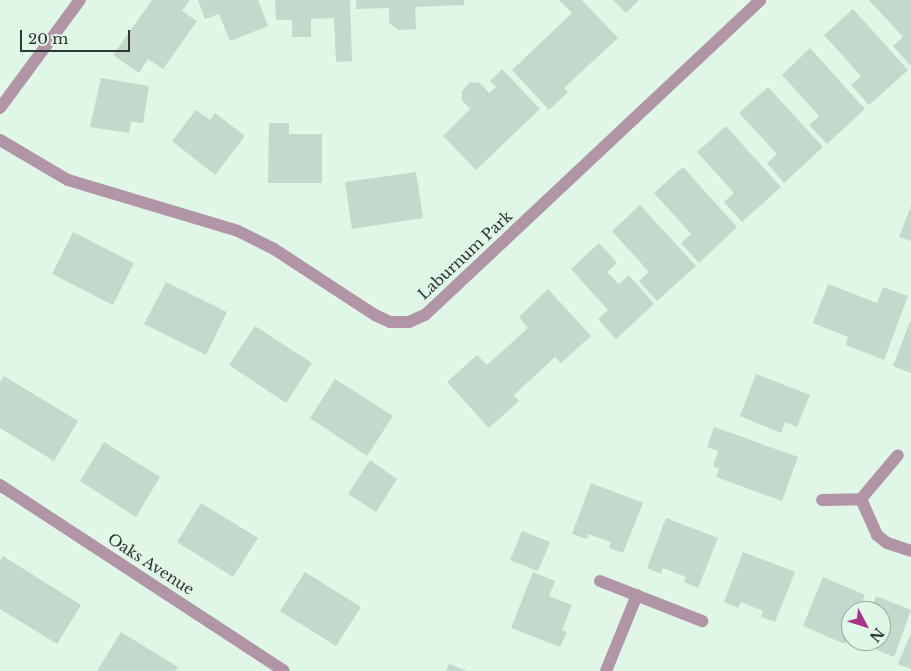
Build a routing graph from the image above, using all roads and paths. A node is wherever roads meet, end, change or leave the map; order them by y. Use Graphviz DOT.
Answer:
graph roads {
  1 [pos="80,0"];
  2 [pos="760,0"];
  3 [pos="0,108"];
  4 [pos="0,140"];
  5 [pos="898,455"];
  6 [pos="0,485"];
  7 [pos="861,499"];
  8 [pos="822,500"];
  9 [pos="911,551"];
  10 [pos="600,580"];
  11 [pos="637,595"];
  12 [pos="702,621"];
  13 [pos="284,671"];
  14 [pos="606,671"];
  1 -- 3 [label="street"];
  2 -- 4 [label="street, Laburnum Park"];
  5 -- 7 [label="street"];
  6 -- 13 [label="street, Oaks Avenue"];
  7 -- 8 [label="street"];
  7 -- 9 [label="street"];
  10 -- 11 [label="street"];
  11 -- 12 [label="street"];
  11 -- 14 [label="street"];
}
